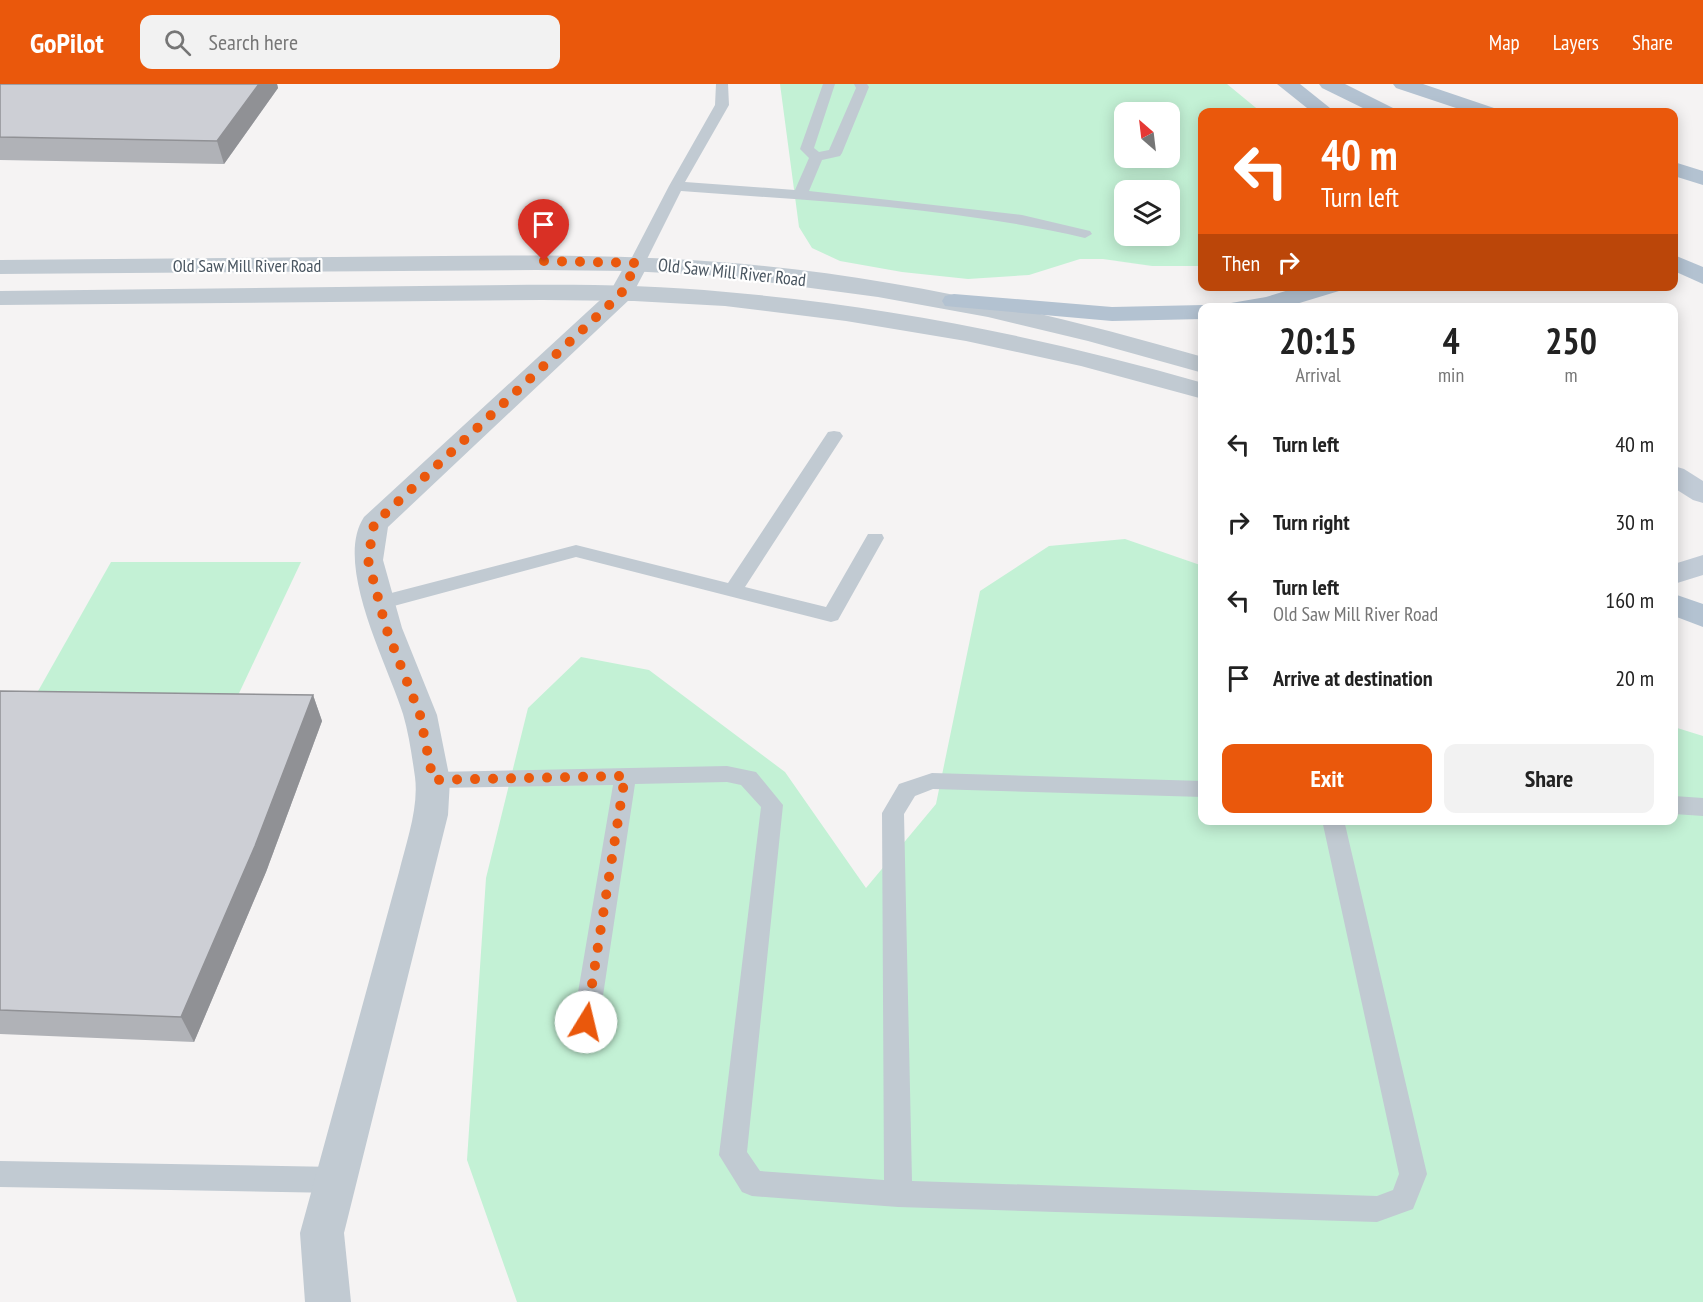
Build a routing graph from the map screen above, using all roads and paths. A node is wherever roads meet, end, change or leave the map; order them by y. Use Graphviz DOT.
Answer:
graph roads {
  1 [pos="722,84"];
  2 [pos="829,84"];
  3 [pos="860,84"];
  4 [pos="1287,84"];
  5 [pos="1329,84"];
  6 [pos="1403,84"];
  7 [pos="1320,108"];
  8 [pos="1378,108"];
  9 [pos="1475,108"];
  10 [pos="816,157"];
  11 [pos="1678,170"];
  12 [pos="1703,178"];
  13 [pos="676,186"];
  14 [pos="800,195"];
  15 [pos="1085,234"];
  16 [pos="637,263"];
  17 [pos="1678,264"];
  18 [pos="0,267"];
  19 [pos="1703,277"];
  20 [pos="1313,291"];
  21 [pos="621,294"];
  22 [pos="0,298"];
  23 [pos="954,301"];
  24 [pos="1271,303"];
  25 [pos="1198,312"];
  26 [pos="1198,363"];
  27 [pos="1198,390"];
  28 [pos="834,436"];
  29 [pos="1678,462"];
  30 [pos="1703,464"];
  31 [pos="1678,478"];
  32 [pos="1703,494"];
  33 [pos="875,538"];
  34 [pos="1703,565"];
  35 [pos="1678,573"];
  36 [pos="732,591"];
  37 [pos="379,603"];
  38 [pos="1678,606"];
  39 [pos="1703,616"];
  40 [pos="625,776"];
  41 [pos="433,780"];
  42 [pos="1198,789"];
  43 [pos="1678,805"];
  44 [pos="1703,807"];
  45 [pos="1334,825"];
  46 [pos="586,1022"];
  47 [pos="0,1174"];
  48 [pos="337,1180"];
  49 [pos="898,1194"];
  50 [pos="328,1302"];
  1 -- 13 [label="lane"];
  2 -- 10 [label="lane"];
  3 -- 10 [label="lane"];
  4 -- 7 [label="main road"];
  5 -- 8 [label="main road"];
  6 -- 9 [label="main road"];
  10 -- 14 [label="lane"];
  11 -- 12 [label="main road"];
  13 -- 14 [label="lane"];
  13 -- 16 [label="lane"];
  14 -- 15 [label="lane"];
  16 -- 18 [label="street, Old Saw Mill River Road"];
  16 -- 21 [label="street"];
  16 -- 23 [label="street, Old Saw Mill River Road"];
  17 -- 19 [label="main road"];
  20 -- 24 [label="main road"];
  21 -- 22 [label="street, Old Saw Mill River Road"];
  21 -- 27 [label="street, Old Saw Mill River Road"];
  21 -- 37 [label="street"];
  23 -- 25 [label="main road"];
  23 -- 26 [label="street, Old Saw Mill River Road"];
  28 -- 36 [label="lane"];
  29 -- 30 [label="main road"];
  31 -- 32 [label="main road"];
  33 -- 36 [label="lane"];
  34 -- 35 [label="main road"];
  36 -- 37 [label="lane"];
  37 -- 41 [label="street"];
  38 -- 39 [label="main road"];
  40 -- 41 [label="lane"];
  40 -- 46 [label="lane"];
  40 -- 49 [label="lane"];
  41 -- 48 [label="street"];
  42 -- 49 [label="lane"];
  43 -- 44 [label="lane"];
  45 -- 49 [label="lane"];
  47 -- 48 [label="lane"];
  48 -- 50 [label="street"];
}
